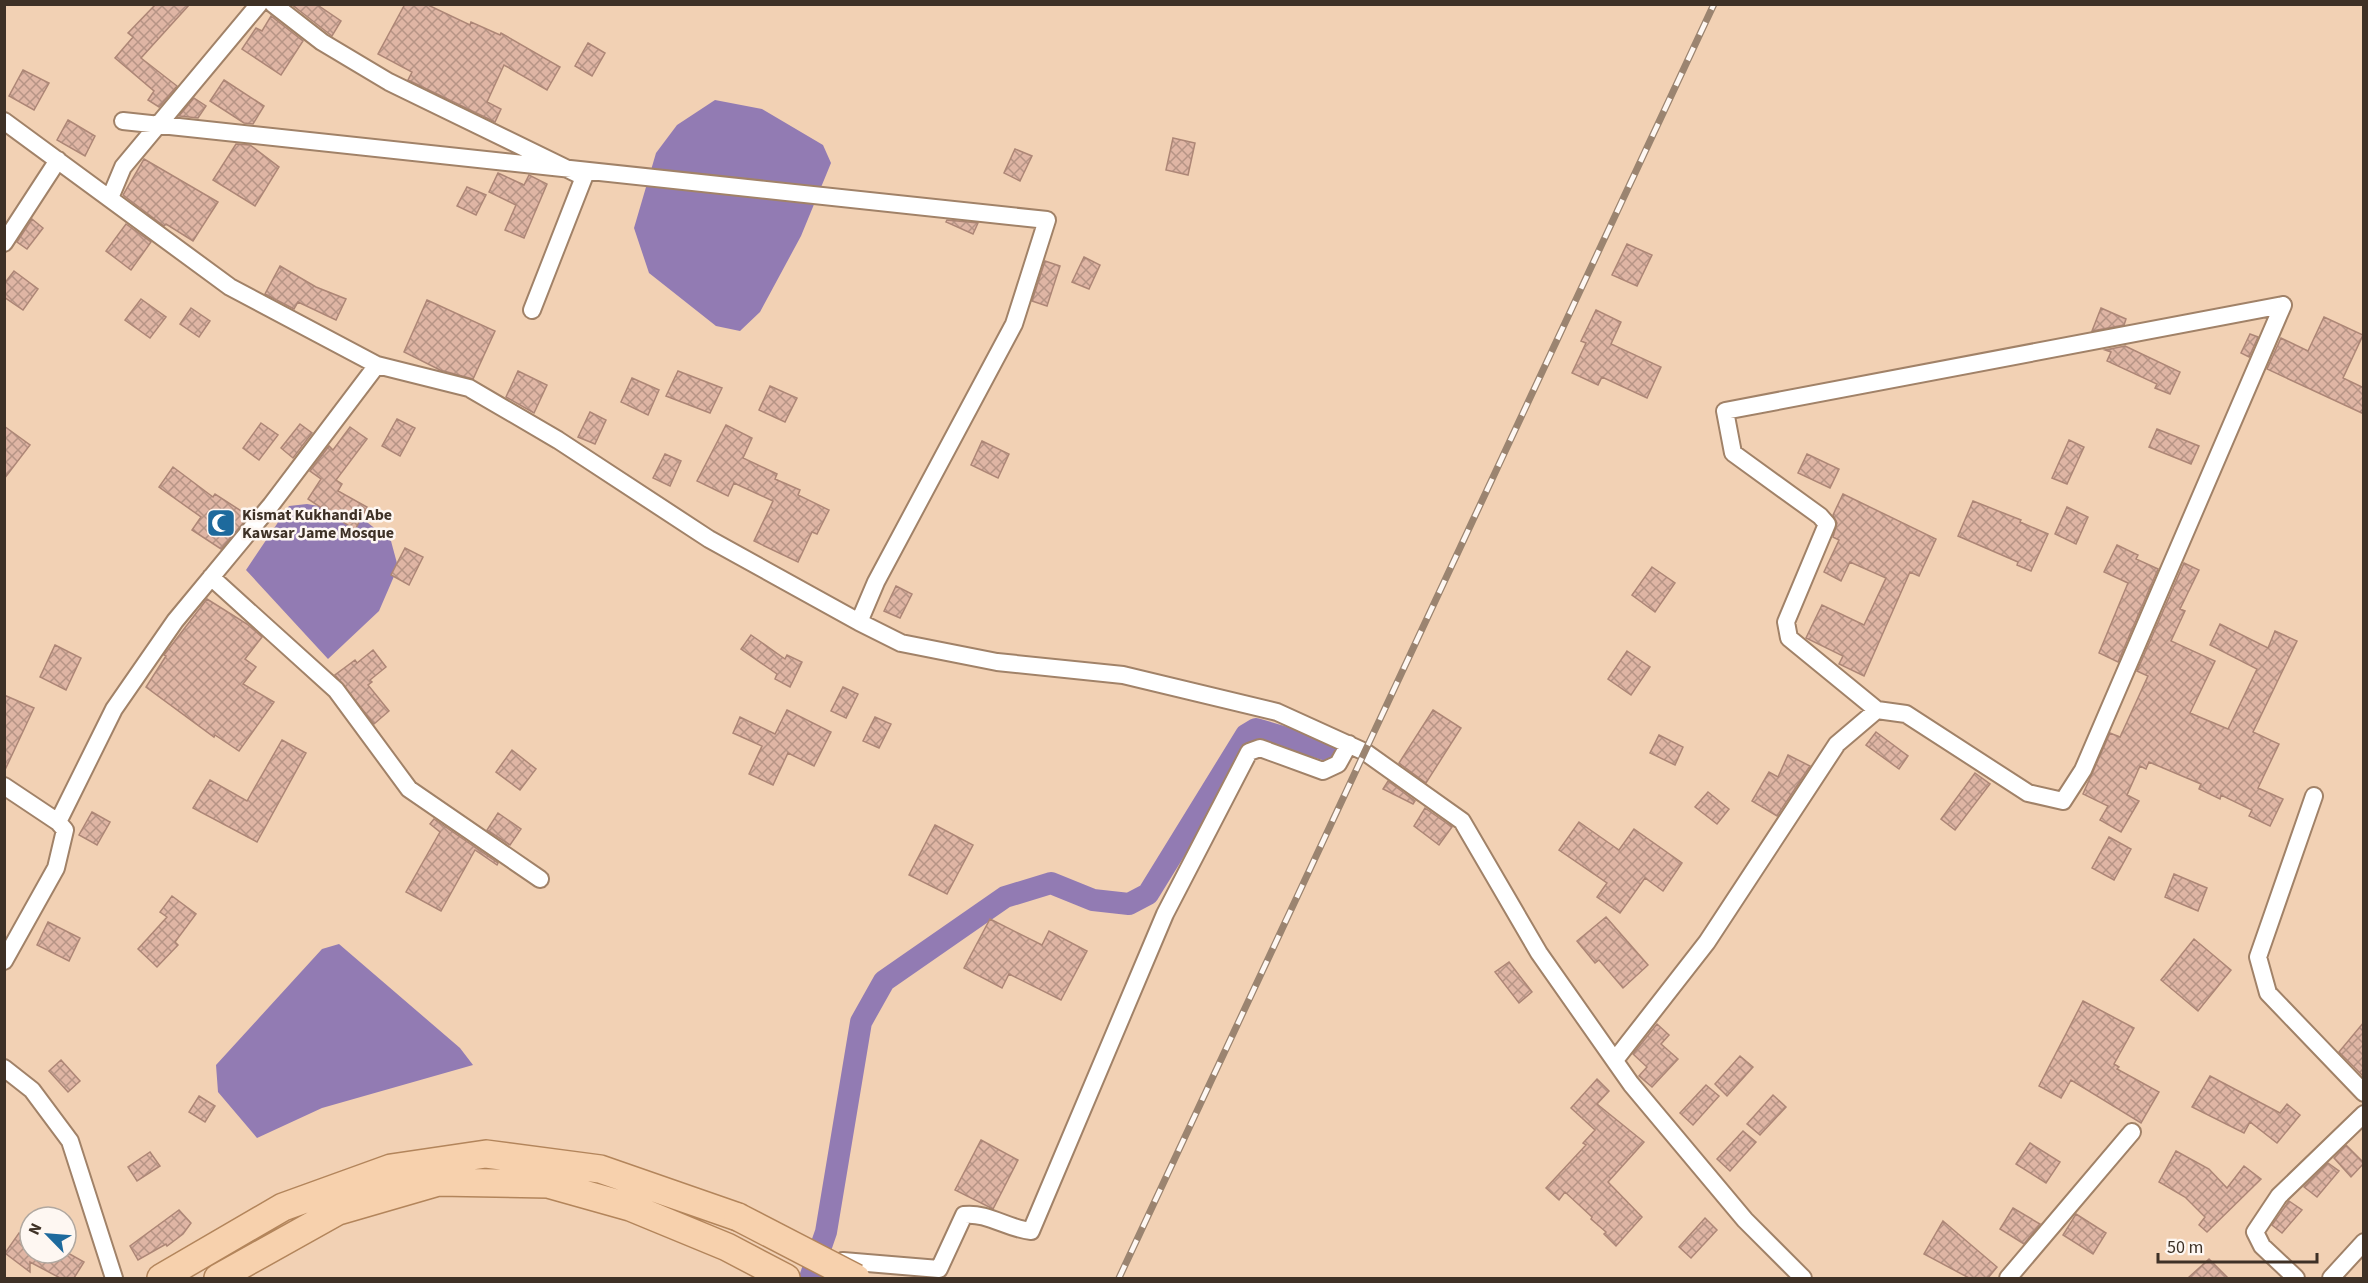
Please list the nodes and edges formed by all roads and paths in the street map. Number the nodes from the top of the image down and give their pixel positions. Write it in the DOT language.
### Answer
graph roads {
  1 [pos="259,4"];
  2 [pos="273,4"];
  3 [pos="4,121"];
  4 [pos="123,121"];
  5 [pos="58,160"];
  6 [pos="110,198"];
  7 [pos="4,243"];
  8 [pos="532,310"];
  9 [pos="377,365"];
  10 [pos="211,577"];
  11 [pos="859,622"];
  12 [pos="1877,710"];
  13 [pos="1349,744"];
  14 [pos="4,786"];
  15 [pos="2314,796"];
  16 [pos="58,822"];
  17 [pos="540,879"];
  18 [pos="4,961"];
  19 [pos="1615,1060"];
  20 [pos="4,1068"];
  21 [pos="2364,1093"];
  22 [pos="2364,1114"];
  23 [pos="2133,1132"];
  24 [pos="2364,1242"];
  25 [pos="114,1278"];
  26 [pos="161,1278"];
  27 [pos="218,1278"];
  28 [pos="786,1278"];
  29 [pos="834,1278"];
  30 [pos="856,1278"];
  31 [pos="1803,1278"];
  32 [pos="2008,1278"];
  33 [pos="2296,1278"];
  34 [pos="2331,1278"];
  1 -- 6 [label="street"];
  2 -- 8 [label="street"];
  3 -- 5 [label="street"];
  4 -- 11 [label="street"];
  5 -- 6 [label="street"];
  5 -- 7 [label="street"];
  6 -- 9 [label="street"];
  9 -- 10 [label="street"];
  9 -- 11 [label="street"];
  10 -- 16 [label="street"];
  10 -- 17 [label="street"];
  11 -- 13 [label="street"];
  12 -- 12 [label="street"];
  12 -- 19 [label="street"];
  13 -- 19 [label="street"];
  13 -- 29 [label="street"];
  14 -- 16 [label="street"];
  15 -- 21 [label="street"];
  16 -- 18 [label="street"];
  19 -- 31 [label="street"];
  20 -- 25 [label="street"];
  22 -- 33 [label="street"];
  23 -- 32 [label="street"];
  24 -- 34 [label="street"];
  26 -- 30 [label="main road, bridge"];
  27 -- 28 [label="main road"];
}
